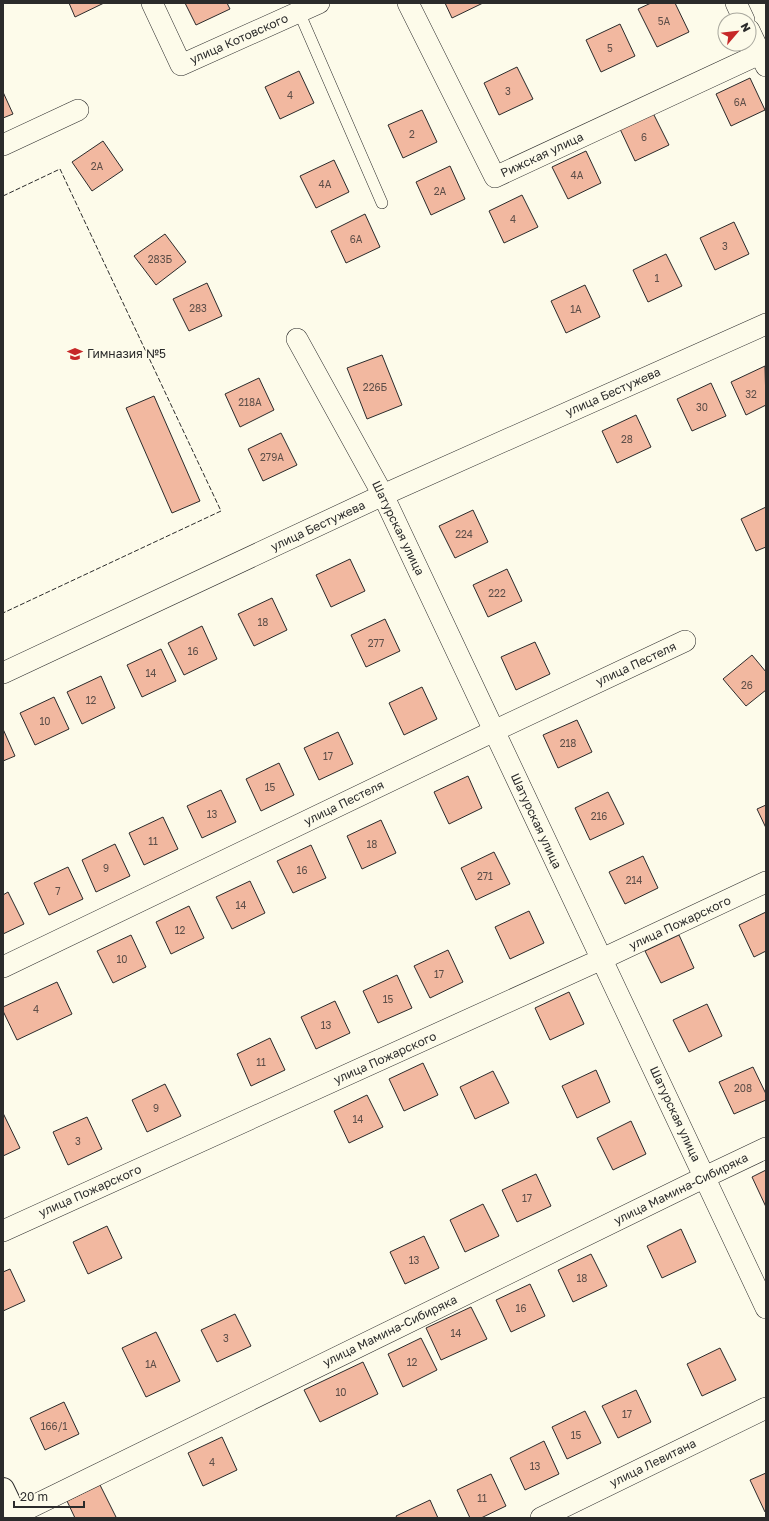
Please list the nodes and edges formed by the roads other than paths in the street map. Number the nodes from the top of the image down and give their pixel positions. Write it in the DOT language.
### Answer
graph roads {
  1 [pos="152,3"];
  2 [pos="319,3"];
  3 [pos="408,3"];
  4 [pos="299,12"];
  5 [pos="757,44"];
  6 [pos="764,57"];
  7 [pos="78,110"];
  8 [pos="3,145"];
  9 [pos="382,203"];
  10 [pos="766,324"];
  11 [pos="297,339"];
  12 [pos="383,495"];
  13 [pos="685,641"];
  14 [pos="3,673"];
  15 [pos="494,731"];
  16 [pos="766,882"];
  17 [pos="602,959"];
  18 [pos="3,967"];
  19 [pos="766,1148"];
  20 [pos="705,1177"];
  21 [pos="3,1231"];
  22 [pos="766,1308"];
  23 [pos="766,1408"];
  24 [pos="3,1490"];
  25 [pos="16,1517"];
  26 [pos="540,1518"];
  1 -- 4 [label="street, улица Котовского"];
  2 -- 4 [label="street, улица Котовского"];
  3 -- 6 [label="street, Рижская улица"];
  4 -- 9 [label="lane"];
  5 -- 6 [label="street"];
  7 -- 8 [label="street"];
  10 -- 12 [label="street, улица Бестужева"];
  11 -- 12 [label="street, Шатурская улица"];
  12 -- 14 [label="street, улица Бестужева"];
  12 -- 15 [label="street, Шатурская улица"];
  13 -- 15 [label="street, улица Пестеля"];
  15 -- 17 [label="street, Шатурская улица"];
  15 -- 18 [label="street, улица Пестеля"];
  16 -- 17 [label="street, улица Пожарского"];
  17 -- 20 [label="street, Шатурская улица"];
  17 -- 21 [label="street, улица Пожарского"];
  19 -- 20 [label="street, улица Мамина-Сибиряка"];
  20 -- 22 [label="street, Шатурская улица"];
  20 -- 25 [label="street, улица Мамина-Сибиряка"];
  23 -- 26 [label="street, улица Левитана"];
  24 -- 25 [label="main road"];
}
